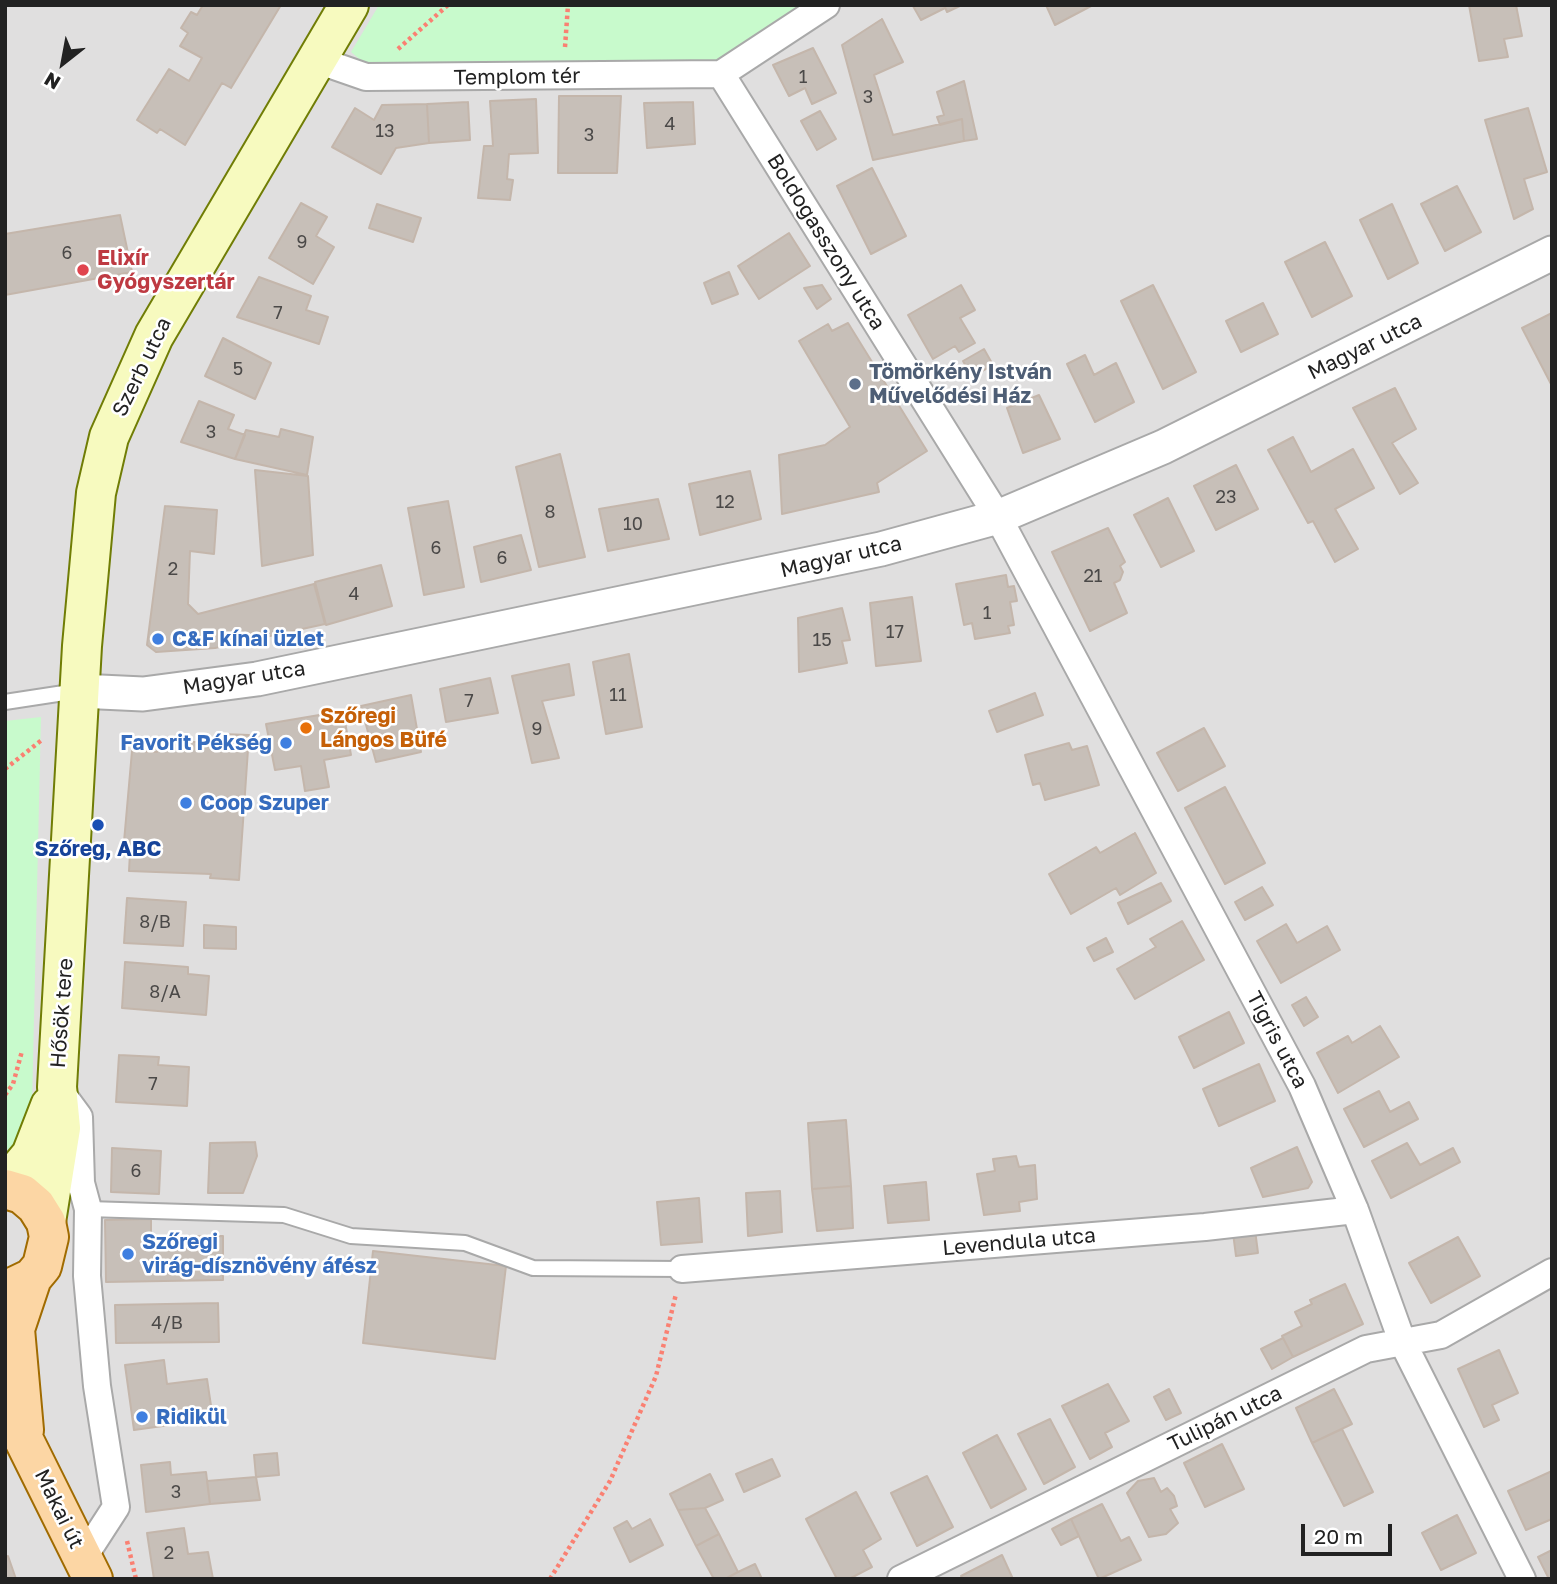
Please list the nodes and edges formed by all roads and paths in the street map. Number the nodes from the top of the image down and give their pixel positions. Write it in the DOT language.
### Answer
graph roads {
  1 [pos="349,5"];
  2 [pos="448,5"];
  3 [pos="568,5"];
  4 [pos="826,5"];
  5 [pos="317,60"];
  6 [pos="721,74"];
  7 [pos="563,76"];
  8 [pos="366,77"];
  9 [pos="1552,253"];
  10 [pos="998,517"];
  11 [pos="79,691"];
  12 [pos="5,702"];
  13 [pos="57,1087"];
  14 [pos="5,1188"];
  15 [pos="88,1209"];
  16 [pos="1355,1210"];
  17 [pos="46,1222"];
  18 [pos="682,1269"];
  19 [pos="1552,1272"];
  20 [pos="19,1284"];
  21 [pos="1402,1341"];
  22 [pos="5,1402"];
  23 [pos="25,1439"];
  24 [pos="88,1568"];
  25 [pos="550,1579"];
  26 [pos="901,1579"];
  27 [pos="1522,1579"];
  1 -- 5 [label="main road, Szerb utca"];
  2 -- 8 [label="path"];
  3 -- 7 [label="path"];
  4 -- 6 [label="street"];
  5 -- 8 [label="street, Templom tér"];
  5 -- 11 [label="main road, Szerb utca"];
  6 -- 7 [label="street, Templom tér"];
  6 -- 10 [label="street, Boldogasszony utca"];
  7 -- 8 [label="street, Templom tér"];
  9 -- 10 [label="street, Magyar utca"];
  10 -- 11 [label="street, Magyar utca"];
  10 -- 16 [label="street, Tigris utca"];
  11 -- 12 [label="lane"];
  11 -- 13 [label="main road, Hősök tere"];
  13 -- 14 [label="main road"];
  13 -- 15 [label="street, Hősök tere"];
  13 -- 17 [label="main road"];
  14 -- 17 [label="main road"];
  15 -- 18 [label="lane"];
  15 -- 24 [label="street, Hősök tere"];
  16 -- 18 [label="street, Levendula utca"];
  16 -- 21 [label="street, Tigris utca"];
  17 -- 20 [label="main road, Makai út"];
  18 -- 25 [label="path"];
  19 -- 21 [label="street, Tulipán utca"];
  20 -- 23 [label="main road, Makai út"];
  21 -- 26 [label="street, Tulipán utca"];
  21 -- 27 [label="street, Tigris utca"];
  22 -- 23 [label="main road, Makai út"];
  23 -- 24 [label="main road, Makai út"];
}
